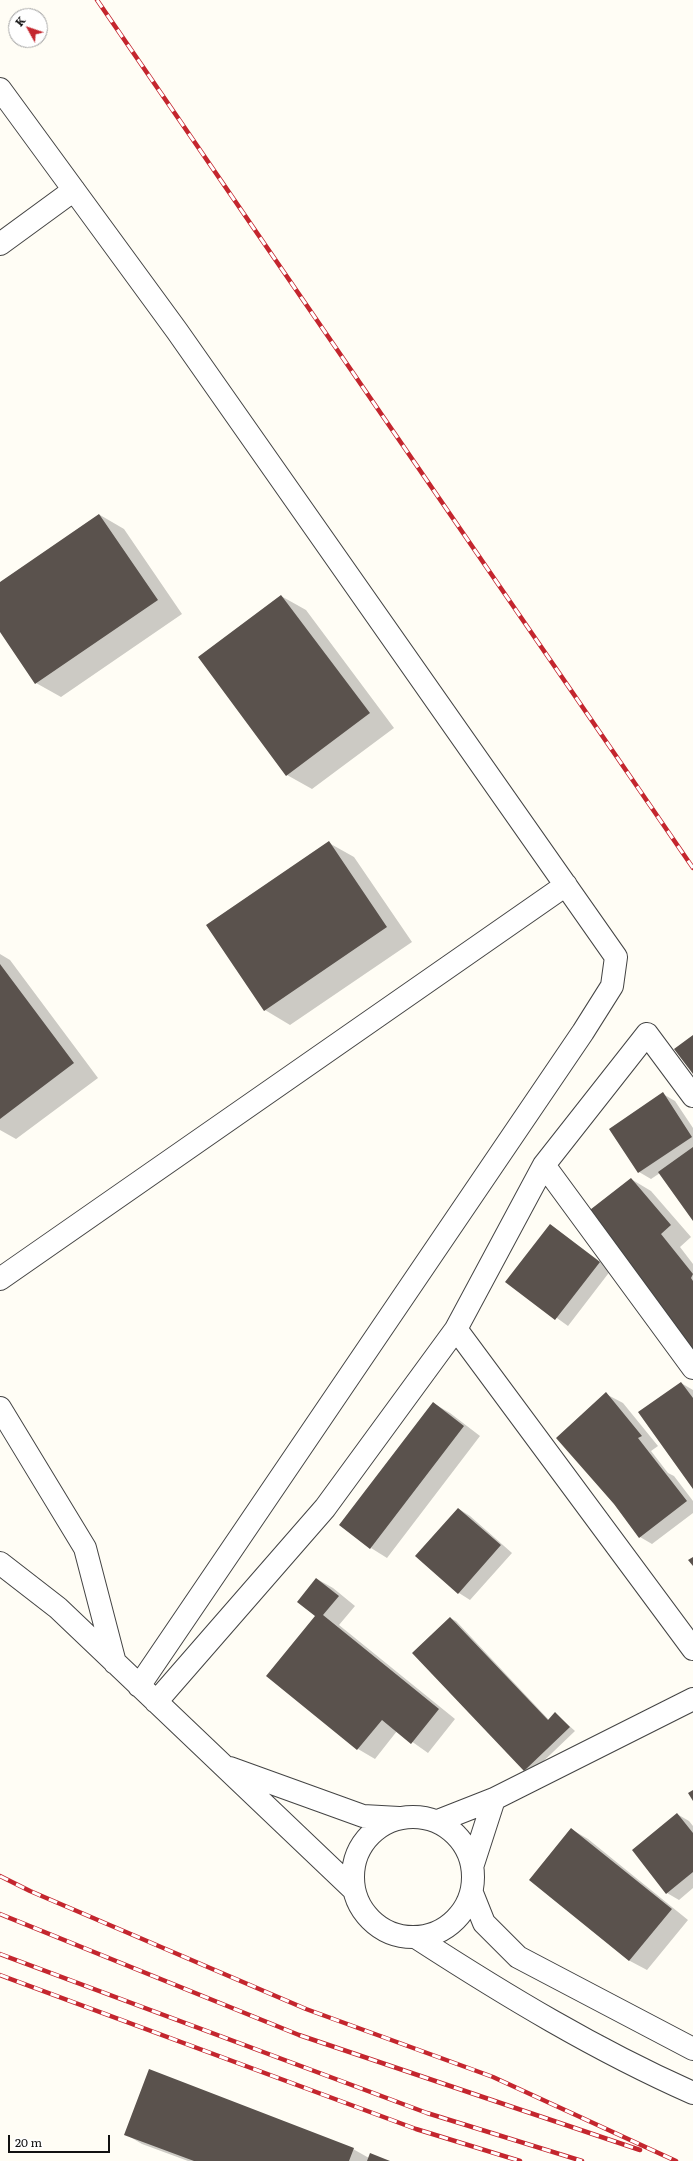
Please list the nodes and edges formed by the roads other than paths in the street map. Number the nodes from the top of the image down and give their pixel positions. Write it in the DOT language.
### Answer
graph roads {
  1 [pos="0,89"];
  2 [pos="74,190"];
  3 [pos="0,244"];
  4 [pos="566,884"];
  5 [pos="693,1096"];
  6 [pos="544,1165"];
  7 [pos="0,1279"];
  8 [pos="456,1329"];
  9 [pos="693,1368"];
  10 [pos="0,1408"];
  11 [pos="0,1563"];
  12 [pos="693,1649"];
  13 [pos="115,1663"];
  14 [pos="139,1686"];
  15 [pos="693,1699"];
  16 [pos="156,1702"];
  17 [pos="222,1765"];
  18 [pos="494,1799"];
  19 [pos="401,1818"];
  20 [pos="438,1821"];
  21 [pos="473,1864"];
  22 [pos="354,1890"];
  23 [pos="472,1893"];
  24 [pos="416,1938"];
  25 [pos="693,2049"];
  26 [pos="693,2093"];
  1 -- 2 [label="street"];
  2 -- 3 [label="street"];
  2 -- 4 [label="street"];
  4 -- 7 [label="street"];
  4 -- 14 [label="street"];
  5 -- 6 [label="street"];
  6 -- 8 [label="street"];
  6 -- 9 [label="street"];
  8 -- 12 [label="street"];
  8 -- 16 [label="street"];
  10 -- 13 [label="street"];
  11 -- 13 [label="street"];
  13 -- 14 [label="street"];
  14 -- 16 [label="street"];
  15 -- 18 [label="street"];
  16 -- 17 [label="street"];
  17 -- 19 [label="street"];
  17 -- 22 [label="street"];
  18 -- 20 [label="street"];
  18 -- 21 [label="street"];
  19 -- 20 [label="street"];
  19 -- 22 [label="street"];
  20 -- 21 [label="street"];
  21 -- 23 [label="street"];
  22 -- 24 [label="street"];
  23 -- 24 [label="street"];
  23 -- 25 [label="street"];
  24 -- 26 [label="street"];
}
